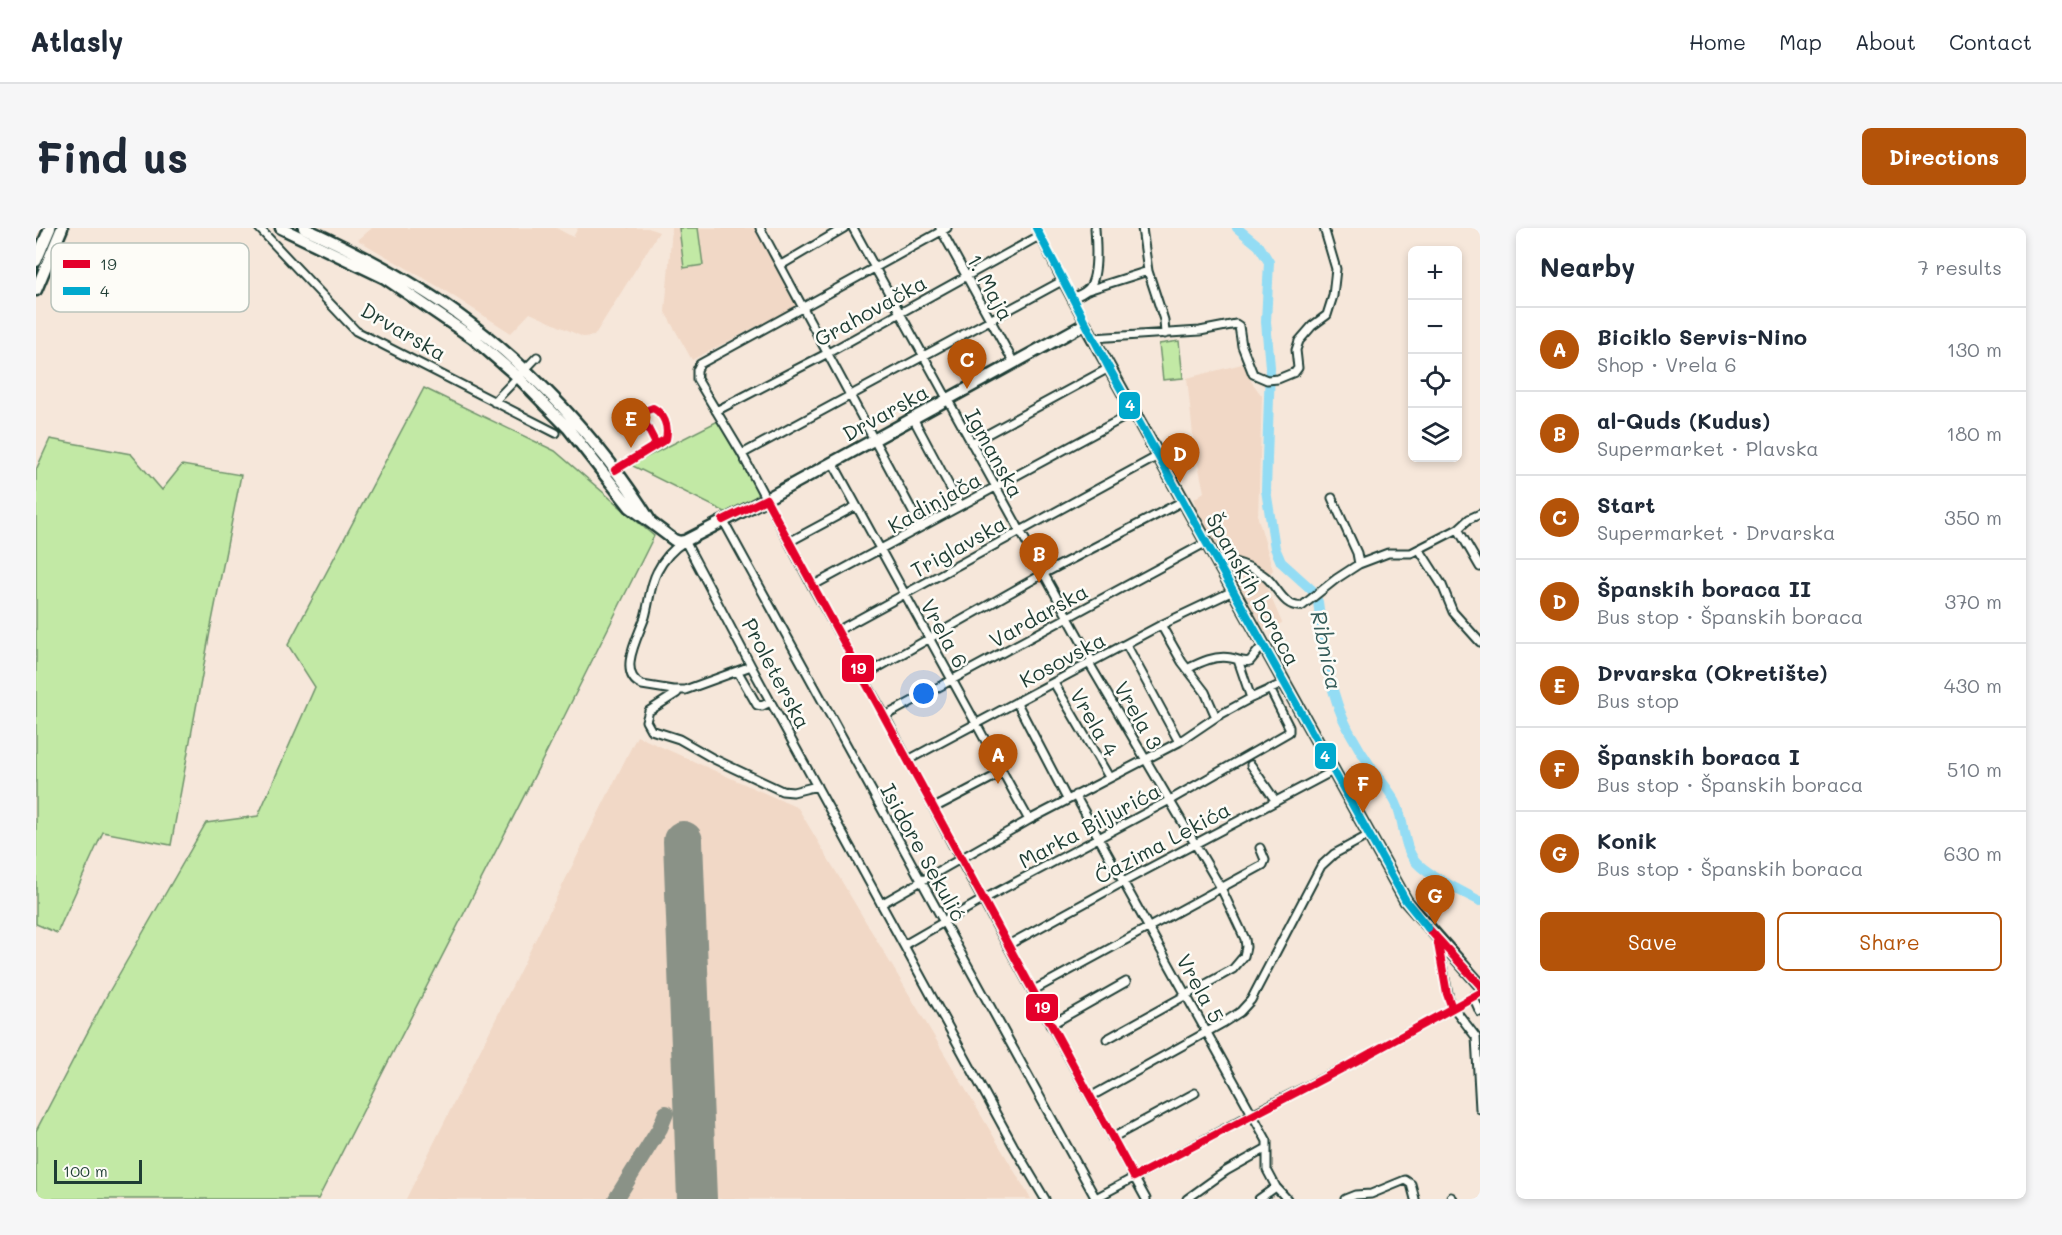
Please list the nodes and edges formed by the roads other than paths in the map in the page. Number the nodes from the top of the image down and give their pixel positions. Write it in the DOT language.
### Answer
graph roads {
  1 [pos="50,228"];
  2 [pos="62,228"];
  3 [pos="259,228"];
  4 [pos="281,228"];
  5 [pos="304,228"];
  6 [pos="760,228"];
  7 [pos="844,228"];
  8 [pos="853,228"];
  9 [pos="1095,228"];
  10 [pos="1142,228"];
  11 [pos="1324,228"];
  12 [pos="943,229"];
  13 [pos="1037,232"];
  14 [pos="56,243"];
  15 [pos="51,254"];
  16 [pos="36,261"];
  17 [pos="781,265"];
  18 [pos="875,268"];
  19 [pos="1148,271"];
  20 [pos="966,276"];
  21 [pos="1062,281"];
  22 [pos="36,290"];
  23 [pos="1088,290"];
  24 [pos="1071,298"];
  25 [pos="803,307"];
  26 [pos="899,312"];
  27 [pos="990,319"];
  28 [pos="1085,324"];
  29 [pos="1165,334"];
  30 [pos="1093,338"];
  31 [pos="828,353"];
  32 [pos="923,356"];
  33 [pos="537,357"];
  34 [pos="1014,363"];
  35 [pos="1109,368"];
  36 [pos="521,373"];
  37 [pos="850,395"];
  38 [pos="947,400"];
  39 [pos="494,402"];
  40 [pos="716,411"];
  41 [pos="1134,412"];
  42 [pos="913,418"];
  43 [pos="556,433"];
  44 [pos="873,440"];
  45 [pos="971,443"];
  46 [pos="742,454"];
  47 [pos="1158,456"];
  48 [pos="832,463"];
  49 [pos="995,487"];
  50 [pos="1332,498"];
  51 [pos="766,499"];
  52 [pos="1183,501"];
  53 [pos="856,506"];
  54 [pos="960,506"];
  55 [pos="1480,514"];
  56 [pos="723,520"];
  57 [pos="921,527"];
  58 [pos="1458,529"];
  59 [pos="1020,531"];
  60 [pos="685,541"];
  61 [pos="789,542"];
  62 [pos="1207,542"];
  63 [pos="880,549"];
  64 [pos="1419,549"];
  65 [pos="1214,559"];
  66 [pos="1359,564"];
  67 [pos="1480,567"];
  68 [pos="1043,574"];
  69 [pos="812,586"];
  70 [pos="1233,591"];
  71 [pos="905,594"];
  72 [pos="1067,617"];
  73 [pos="1161,625"];
  74 [pos="837,631"];
  75 [pos="929,638"];
  76 [pos="1480,642"];
  77 [pos="1126,644"];
  78 [pos="1263,645"];
  79 [pos="1238,660"];
  80 [pos="1090,662"];
  81 [pos="751,666"];
  82 [pos="1187,669"];
  83 [pos="738,672"];
  84 [pos="863,676"];
  85 [pos="952,681"];
  86 [pos="1054,683"];
  87 [pos="1284,683"];
  88 [pos="1270,689"];
  89 [pos="679,690"];
  90 [pos="1251,698"];
  91 [pos="770,702"];
  92 [pos="1017,703"];
  93 [pos="885,716"];
  94 [pos="1216,717"];
  95 [pos="977,725"];
  96 [pos="1179,742"];
  97 [pos="1144,759"];
  98 [pos="908,760"];
  99 [pos="1251,765"];
  100 [pos="1333,771"];
  101 [pos="1003,772"];
  102 [pos="1109,777"];
  103 [pos="817,786"];
  104 [pos="1075,795"];
  105 [pos="1067,800"];
  106 [pos="1170,800"];
  107 [pos="1275,800"];
  108 [pos="934,808"];
  109 [pos="1029,820"];
  110 [pos="1369,835"];
  111 [pos="1100,839"];
  112 [pos="1195,843"];
  113 [pos="1260,848"];
  114 [pos="960,859"];
  115 [pos="921,881"];
  116 [pos="1123,882"];
  117 [pos="1221,888"];
  118 [pos="982,900"];
  119 [pos="881,904"];
  120 [pos="943,922"];
  121 [pos="1149,928"];
  122 [pos="1437,938"];
  123 [pos="904,945"];
  124 [pos="1008,945"];
  125 [pos="1126,982"];
  126 [pos="1480,985"];
  127 [pos="1032,991"];
  128 [pos="1476,994"];
  129 [pos="1186,995"];
  130 [pos="1452,1008"];
  131 [pos="1480,1012"];
  132 [pos="1050,1025"];
  133 [pos="1207,1032"];
  134 [pos="1107,1039"];
  135 [pos="1196,1093"];
  136 [pos="1090,1097"];
  137 [pos="1480,1109"];
  138 [pos="1252,1113"];
  139 [pos="1112,1138"];
  140 [pos="1267,1149"];
  141 [pos="1134,1178"];
  142 [pos="1276,1187"];
  143 [pos="1363,1197"];
  144 [pos="1045,1199"];
  145 [pos="1095,1199"];
  146 [pos="1146,1199"];
  147 [pos="1187,1199"];
  148 [pos="1259,1199"];
  149 [pos="1287,1199"];
  150 [pos="1345,1199"];
  151 [pos="1415,1199"];
  1 -- 16 [label="main road"];
  2 -- 14 [label="main road"];
  3 -- 39 [label="street, Drvarska"];
  4 -- 36 [label="main road"];
  5 -- 36 [label="main road"];
  6 -- 17 [label="street"];
  7 -- 17 [label="street"];
  8 -- 18 [label="street, Igmanska"];
  9 -- 23 [label="street"];
  10 -- 19 [label="street"];
  11 -- 29 [label="street"];
  12 -- 18 [label="street"];
  12 -- 20 [label="street, 1. Maja"];
  13 -- 20 [label="street, Grahovačka"];
  13 -- 21 [label="street, Španskih boraca"];
  15 -- 22 [label="main road"];
  17 -- 25 [label="street"];
  18 -- 25 [label="street"];
  18 -- 26 [label="street, Igmanska"];
  19 -- 23 [label="street"];
  19 -- 29 [label="street"];
  20 -- 26 [label="street, Grahovačka"];
  20 -- 27 [label="street, 1. Maja"];
  21 -- 24 [label="street, Španskih boraca"];
  21 -- 27 [label="street"];
  23 -- 24 [label="street"];
  24 -- 28 [label="street, Španskih boraca"];
  25 -- 31 [label="street"];
  25 -- 40 [label="street"];
  26 -- 31 [label="street, Grahovačka"];
  26 -- 32 [label="street, Igmanska"];
  27 -- 32 [label="street"];
  27 -- 34 [label="street, 1. Maja"];
  28 -- 30 [label="main road, Španskih boraca"];
  28 -- 34 [label="main road, Drvarska"];
  29 -- 30 [label="street"];
  30 -- 35 [label="main road, Španskih boraca"];
  31 -- 37 [label="street"];
  31 -- 40 [label="street, Grahovačka"];
  32 -- 37 [label="street"];
  32 -- 38 [label="street, Igmanska"];
  33 -- 36 [label="street"];
  34 -- 38 [label="main road, Drvarska"];
  35 -- 41 [label="main road, Španskih boraca"];
  35 -- 45 [label="street"];
  36 -- 39 [label="street"];
  36 -- 60 [label="main road"];
  37 -- 44 [label="street"];
  37 -- 46 [label="street"];
  38 -- 42 [label="main road, Drvarska"];
  38 -- 45 [label="street, Igmanska"];
  39 -- 43 [label="street, Drvarska"];
  40 -- 46 [label="street"];
  41 -- 47 [label="main road, Španskih boraca"];
  41 -- 49 [label="street, Kadinjača"];
  42 -- 44 [label="main road, Drvarska"];
  42 -- 54 [label="street"];
  44 -- 48 [label="main road, Drvarska"];
  44 -- 57 [label="street"];
  45 -- 49 [label="street, Igmanska"];
  46 -- 51 [label="street"];
  47 -- 52 [label="main road, Španskih boraca"];
  47 -- 59 [label="street, Triglavska"];
  48 -- 51 [label="main road, Drvarska"];
  48 -- 53 [label="street, Vrela 6"];
  49 -- 54 [label="street, Kadinjača"];
  49 -- 59 [label="street, Igmanska"];
  50 -- 66 [label="street"];
  51 -- 56 [label="main road"];
  51 -- 61 [label="street"];
  52 -- 62 [label="main road, Španskih boraca"];
  52 -- 68 [label="street"];
  53 -- 61 [label="street"];
  53 -- 63 [label="street, Vrela 6"];
  54 -- 57 [label="street, Kadinjača"];
  55 -- 58 [label="street"];
  56 -- 60 [label="main road"];
  56 -- 115 [label="street, Isidore Sekulić"];
  57 -- 63 [label="street, Kadinjača"];
  58 -- 64 [label="street"];
  58 -- 67 [label="street"];
  59 -- 68 [label="street, Igmanska"];
  59 -- 71 [label="street, Triglavska"];
  60 -- 81 [label="street, Proleterska"];
  60 -- 89 [label="street"];
  61 -- 69 [label="street"];
  62 -- 65 [label="main road, Španskih boraca"];
  62 -- 72 [label="street, Vardarska"];
  63 -- 69 [label="street, Kadinjača"];
  63 -- 71 [label="street, Vrela 6"];
  64 -- 66 [label="street"];
  64 -- 76 [label="street"];
  65 -- 66 [label="street"];
  65 -- 70 [label="main road, Španskih boraca"];
  68 -- 72 [label="street, Igmanska"];
  68 -- 75 [label="street"];
  69 -- 74 [label="street"];
  70 -- 73 [label="street, Kosovska"];
  70 -- 78 [label="main road, Španskih boraca"];
  71 -- 74 [label="street, Triglavska"];
  71 -- 75 [label="street, Vrela 6"];
  72 -- 80 [label="street, Igmanska"];
  72 -- 85 [label="street, Vardarska"];
  73 -- 77 [label="street, Kosovska"];
  73 -- 82 [label="street"];
  74 -- 84 [label="street"];
  75 -- 84 [label="street"];
  75 -- 85 [label="street, Vrela 6"];
  77 -- 80 [label="street, Kosovska"];
  77 -- 96 [label="street"];
  78 -- 79 [label="street"];
  78 -- 87 [label="main road, Španskih boraca"];
  79 -- 82 [label="street"];
  79 -- 90 [label="street"];
  80 -- 86 [label="street, Kosovska"];
  80 -- 97 [label="street, Vrela 3"];
  81 -- 83 [label="street"];
  81 -- 91 [label="street, Proleterska"];
  82 -- 94 [label="street"];
  83 -- 89 [label="street"];
  83 -- 91 [label="street"];
  84 -- 93 [label="street"];
  85 -- 93 [label="street, Vardarska"];
  85 -- 95 [label="street, Vrela 6"];
  86 -- 92 [label="street, Kosovska"];
  86 -- 102 [label="street, Vrela 4"];
  87 -- 88 [label="street"];
  87 -- 100 [label="main road, Španskih boraca"];
  88 -- 90 [label="street"];
  88 -- 106 [label="street, Marka Biljurića"];
  89 -- 103 [label="street"];
  90 -- 94 [label="street"];
  91 -- 103 [label="street, Proleterska"];
  92 -- 95 [label="street, Kosovska"];
  92 -- 105 [label="street"];
  93 -- 98 [label="street"];
  94 -- 96 [label="street"];
  95 -- 98 [label="street, Kosovska"];
  95 -- 101 [label="street, Vrela 6"];
  96 -- 97 [label="street"];
  97 -- 102 [label="street"];
  97 -- 106 [label="street, Vrela 3"];
  98 -- 108 [label="street"];
  99 -- 107 [label="street"];
  100 -- 107 [label="street, Ćazima Lekića"];
  100 -- 110 [label="main road, Španskih boraca"];
  101 -- 108 [label="street"];
  101 -- 109 [label="street, Vrela 6"];
  102 -- 104 [label="street"];
  103 -- 119 [label="street, Proleterska"];
  104 -- 105 [label="street"];
  104 -- 111 [label="street, Vrela 5"];
  105 -- 109 [label="street"];
  106 -- 111 [label="street, Marka Biljurića"];
  106 -- 112 [label="street, Vrela 3"];
  107 -- 112 [label="street, Ćazima Lekića"];
  108 -- 114 [label="street"];
  109 -- 114 [label="street"];
  110 -- 122 [label="main road, Španskih boraca"];
  110 -- 133 [label="street"];
  111 -- 116 [label="street, Vrela 5"];
  111 -- 118 [label="street, Marka Biljurića"];
  112 -- 116 [label="street, Ćazima Lekića"];
  112 -- 117 [label="street, Vrela 3"];
  113 -- 117 [label="street"];
  114 -- 115 [label="street"];
  114 -- 118 [label="street"];
  115 -- 119 [label="street"];
  115 -- 120 [label="street, Isidore Sekulić"];
  116 -- 121 [label="street, Vrela 5"];
  116 -- 124 [label="street, Ćazima Lekića"];
  117 -- 121 [label="street"];
  117 -- 129 [label="street, Vrela 3"];
  118 -- 120 [label="street, Marka Biljurića"];
  118 -- 124 [label="street"];
  119 -- 123 [label="street, Proleterska"];
  120 -- 123 [label="street, Marka Biljurića"];
  120 -- 145 [label="street, Isidore Sekulić"];
  121 -- 127 [label="street"];
  121 -- 129 [label="street, Vrela 5"];
  122 -- 126 [label="main road, Španskih boraca"];
  122 -- 130 [label="street"];
  123 -- 144 [label="street, Proleterska"];
  124 -- 127 [label="street"];
  125 -- 132 [label="street"];
  127 -- 132 [label="street"];
  128 -- 130 [label="street"];
  128 -- 131 [label="street"];
  129 -- 133 [label="street, Vrela 5"];
  129 -- 134 [label="street"];
  130 -- 137 [label="street"];
  130 -- 138 [label="street"];
  132 -- 136 [label="street"];
  133 -- 136 [label="street"];
  133 -- 138 [label="street, Vrela 5"];
  135 -- 139 [label="street"];
  136 -- 139 [label="street"];
  138 -- 140 [label="street, Vrela 5"];
  138 -- 141 [label="street"];
  139 -- 141 [label="street"];
  140 -- 142 [label="street, Vrela 5"];
  140 -- 147 [label="street"];
  141 -- 145 [label="street"];
  141 -- 146 [label="street"];
  142 -- 148 [label="street"];
  142 -- 149 [label="street, Vrela 5"];
  143 -- 150 [label="street"];
  143 -- 151 [label="street"];
}
